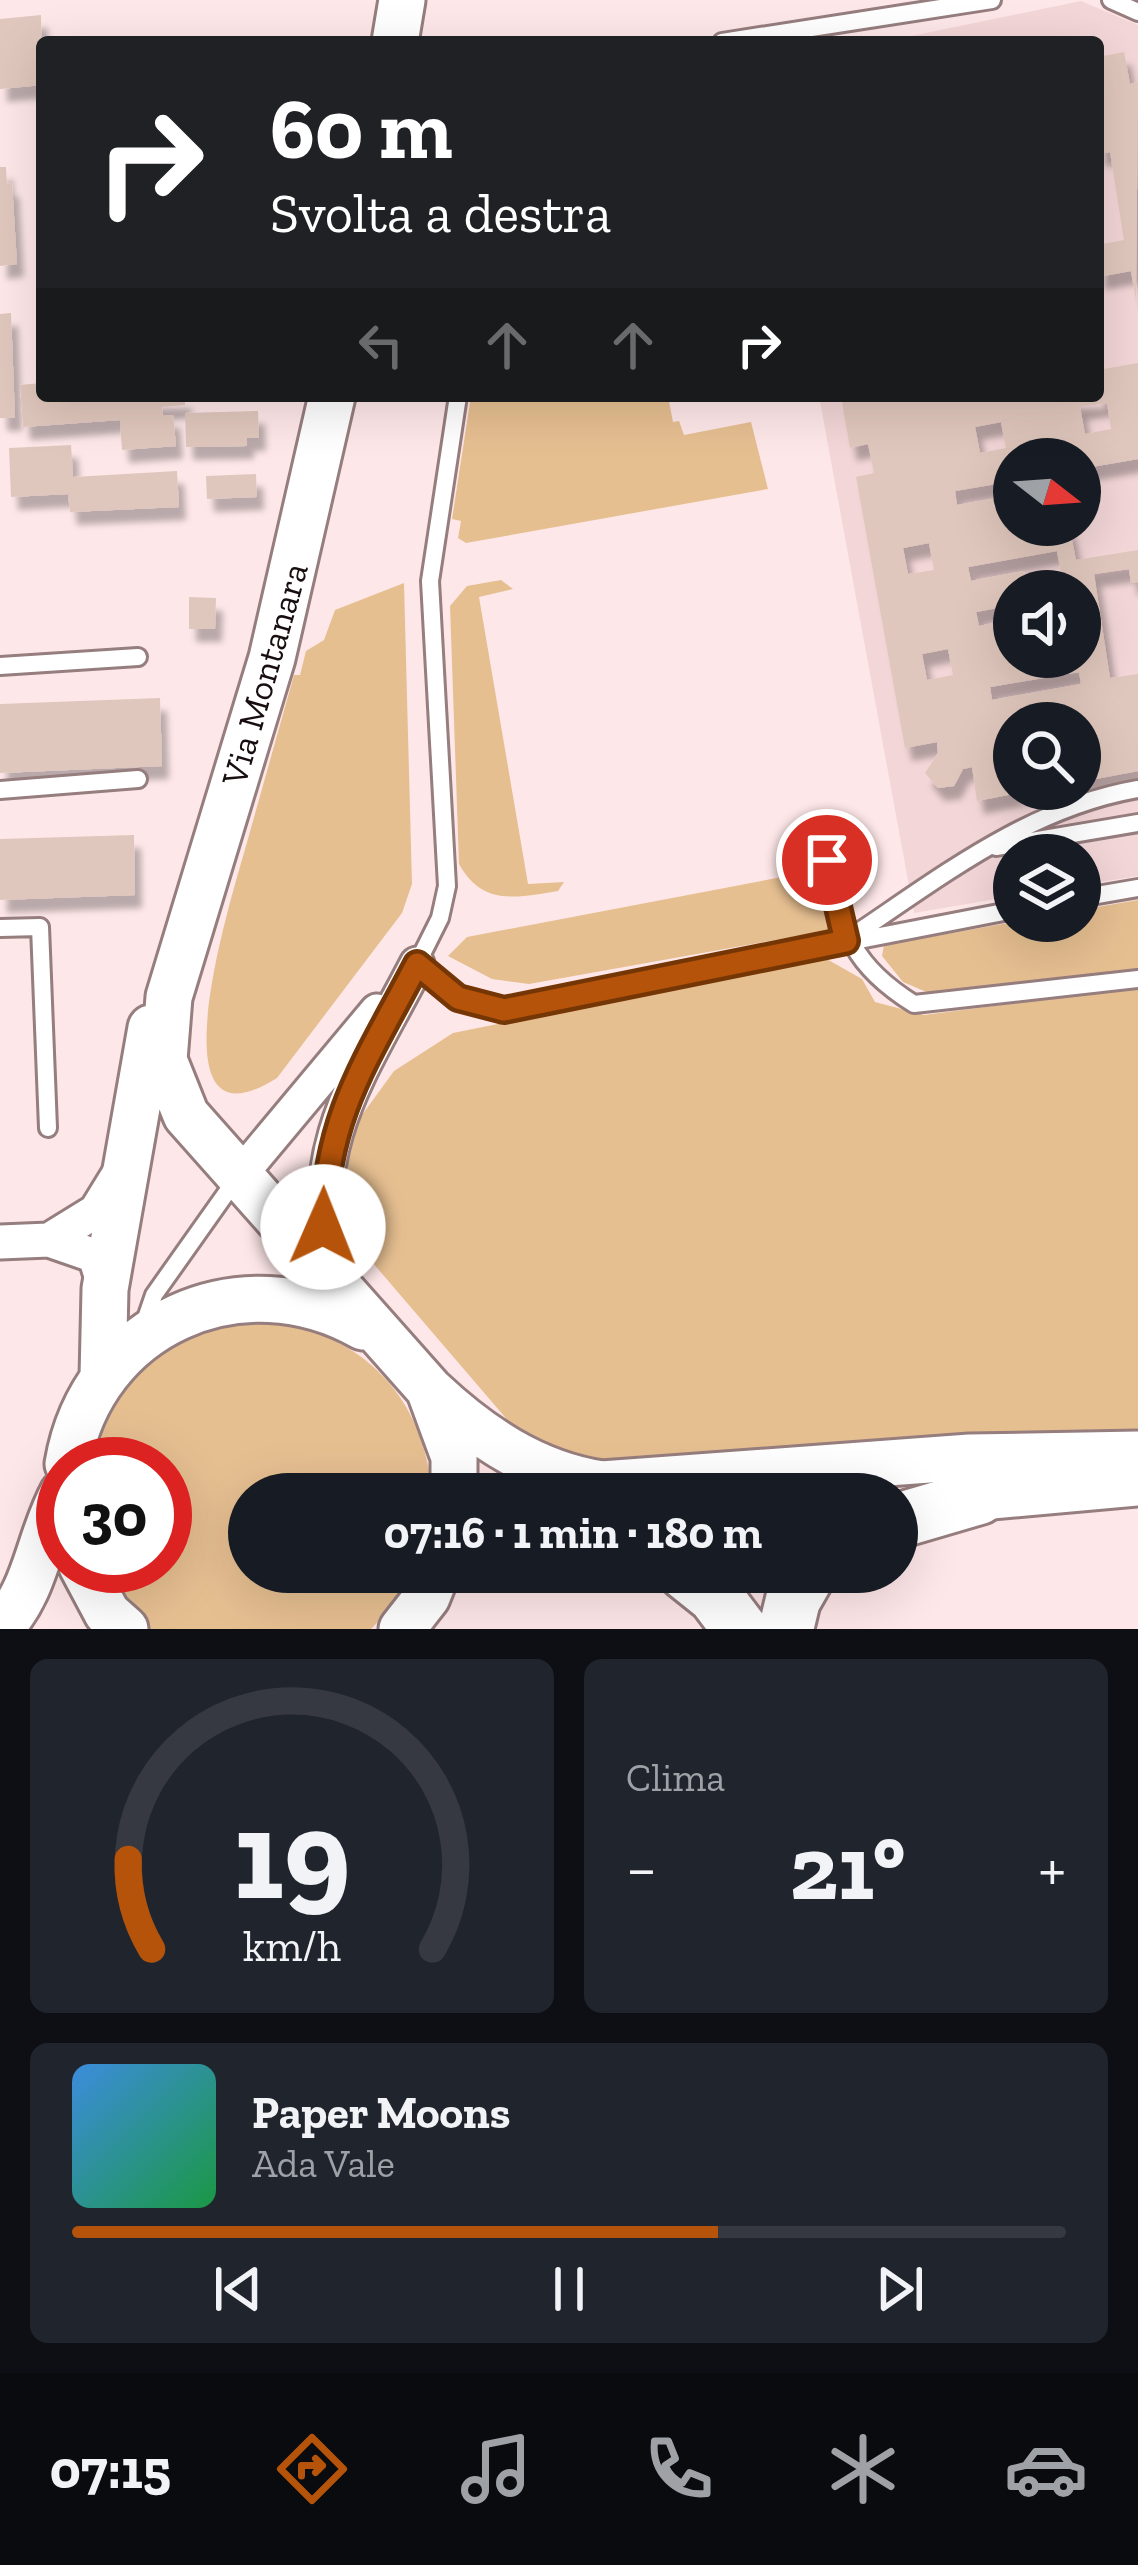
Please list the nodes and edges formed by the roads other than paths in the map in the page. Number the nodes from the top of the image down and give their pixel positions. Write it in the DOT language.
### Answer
graph roads {
  1 [pos="402,0"];
  2 [pos="992,0"];
  3 [pos="1111,0"];
  4 [pos="897,8"];
  5 [pos="1138,12"];
  6 [pos="396,36"];
  7 [pos="753,36"];
  8 [pos="331,402"];
  9 [pos="457,402"];
  10 [pos="138,657"];
  11 [pos="0,666"];
  12 [pos="138,779"];
  13 [pos="0,790"];
  14 [pos="1138,790"];
  15 [pos="1138,824"];
  16 [pos="978,850"];
  17 [pos="827,860"];
  18 [pos="1138,888"];
  19 [pos="1101,894"];
  20 [pos="914,896"];
  21 [pos="993,914"];
  22 [pos="920,927"];
  23 [pos="0,928"];
  24 [pos="846,941"];
  25 [pos="183,949"];
  26 [pos="417,964"];
  27 [pos="1138,979"];
  28 [pos="48,1128"];
  29 [pos="126,1161"];
  30 [pos="240,1175"];
  31 [pos="50,1240"];
  32 [pos="0,1242"];
  33 [pos="330,1284"];
  34 [pos="105,1289"];
  35 [pos="139,1340"];
  36 [pos="386,1341"];
  37 [pos="104,1378"];
  38 [pos="429,1389"];
  39 [pos="74,1437"];
  40 [pos="1138,1454"];
  41 [pos="454,1473"];
  42 [pos="1138,1483"];
  43 [pos="979,1497"];
  44 [pos="918,1503"];
  45 [pos="918,1514"];
  46 [pos="36,1561"];
  47 [pos="96,1593"];
  48 [pos="711,1593"];
  49 [pos="797,1593"];
  50 [pos="0,1628"];
  51 [pos="124,1629"];
  52 [pos="740,1629"];
  53 [pos="786,1629"];
  1 -- 6 [label="main road"];
  2 -- 4 [label="lane"];
  3 -- 5 [label="lane"];
  4 -- 7 [label="lane"];
  8 -- 25 [label="main road, Via Montanara"];
  9 -- 26 [label="lane"];
  10 -- 11 [label="lane"];
  12 -- 13 [label="lane"];
  14 -- 16 [label="lane"];
  15 -- 16 [label="lane"];
  16 -- 20 [label="lane"];
  17 -- 24 [label="lane"];
  18 -- 19 [label="lane"];
  20 -- 22 [label="lane"];
  20 -- 24 [label="lane"];
  21 -- 22 [label="lane"];
  22 -- 24 [label="lane"];
  23 -- 28 [label="lane"];
  24 -- 26 [label="lane"];
  24 -- 27 [label="lane"];
  25 -- 29 [label="main road"];
  25 -- 30 [label="main road"];
  26 -- 30 [label="street"];
  26 -- 33 [label="street"];
  29 -- 31 [label="street"];
  29 -- 34 [label="main road"];
  30 -- 33 [label="main road"];
  30 -- 35 [label="lane"];
  31 -- 32 [label="street"];
  31 -- 34 [label="street"];
  33 -- 36 [label="main road"];
  34 -- 37 [label="main road"];
  35 -- 36 [label="main road"];
  35 -- 37 [label="main road"];
  36 -- 38 [label="main road"];
  37 -- 39 [label="main road"];
  38 -- 40 [label="main road"];
  38 -- 41 [label="main road"];
  42 -- 43 [label="main road"];
  43 -- 44 [label="main road"];
  43 -- 45 [label="highway"];
  46 -- 50 [label="main road"];
  47 -- 51 [label="main road"];
  48 -- 52 [label="highway"];
  49 -- 53 [label="highway"];
}
